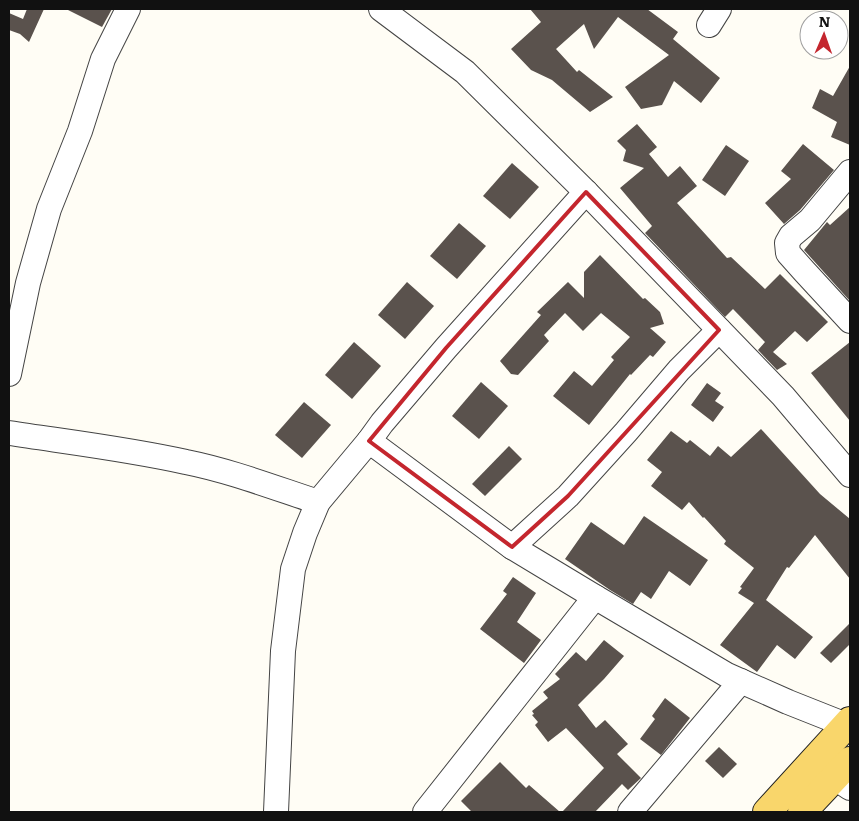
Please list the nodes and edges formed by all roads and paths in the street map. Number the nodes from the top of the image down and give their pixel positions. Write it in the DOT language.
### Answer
graph roads {
  1 [pos="128,9"];
  2 [pos="381,9"];
  3 [pos="850,172"];
  4 [pos="586,192"];
  5 [pos="850,321"];
  6 [pos="719,330"];
  7 [pos="9,374"];
  8 [pos="9,433"];
  9 [pos="369,441"];
  10 [pos="850,475"];
  11 [pos="318,502"];
  12 [pos="512,547"];
  13 [pos="595,597"];
  14 [pos="741,681"];
  15 [pos="848,723"];
  16 [pos="845,775"];
  17 [pos="276,812"];
  18 [pos="425,812"];
  19 [pos="630,812"];
  20 [pos="767,812"];
  21 [pos="802,812"];
  1 -- 7 [label="street"];
  2 -- 4 [label="street"];
  3 -- 5 [label="street"];
  4 -- 6 [label="street"];
  4 -- 9 [label="street"];
  6 -- 10 [label="street"];
  6 -- 12 [label="street"];
  8 -- 11 [label="street"];
  9 -- 11 [label="street"];
  9 -- 12 [label="street"];
  11 -- 17 [label="street"];
  12 -- 13 [label="street"];
  13 -- 14 [label="street"];
  13 -- 18 [label="street"];
  14 -- 15 [label="street"];
  14 -- 19 [label="street"];
  15 -- 20 [label="main road"];
  16 -- 21 [label="main road"];
}
